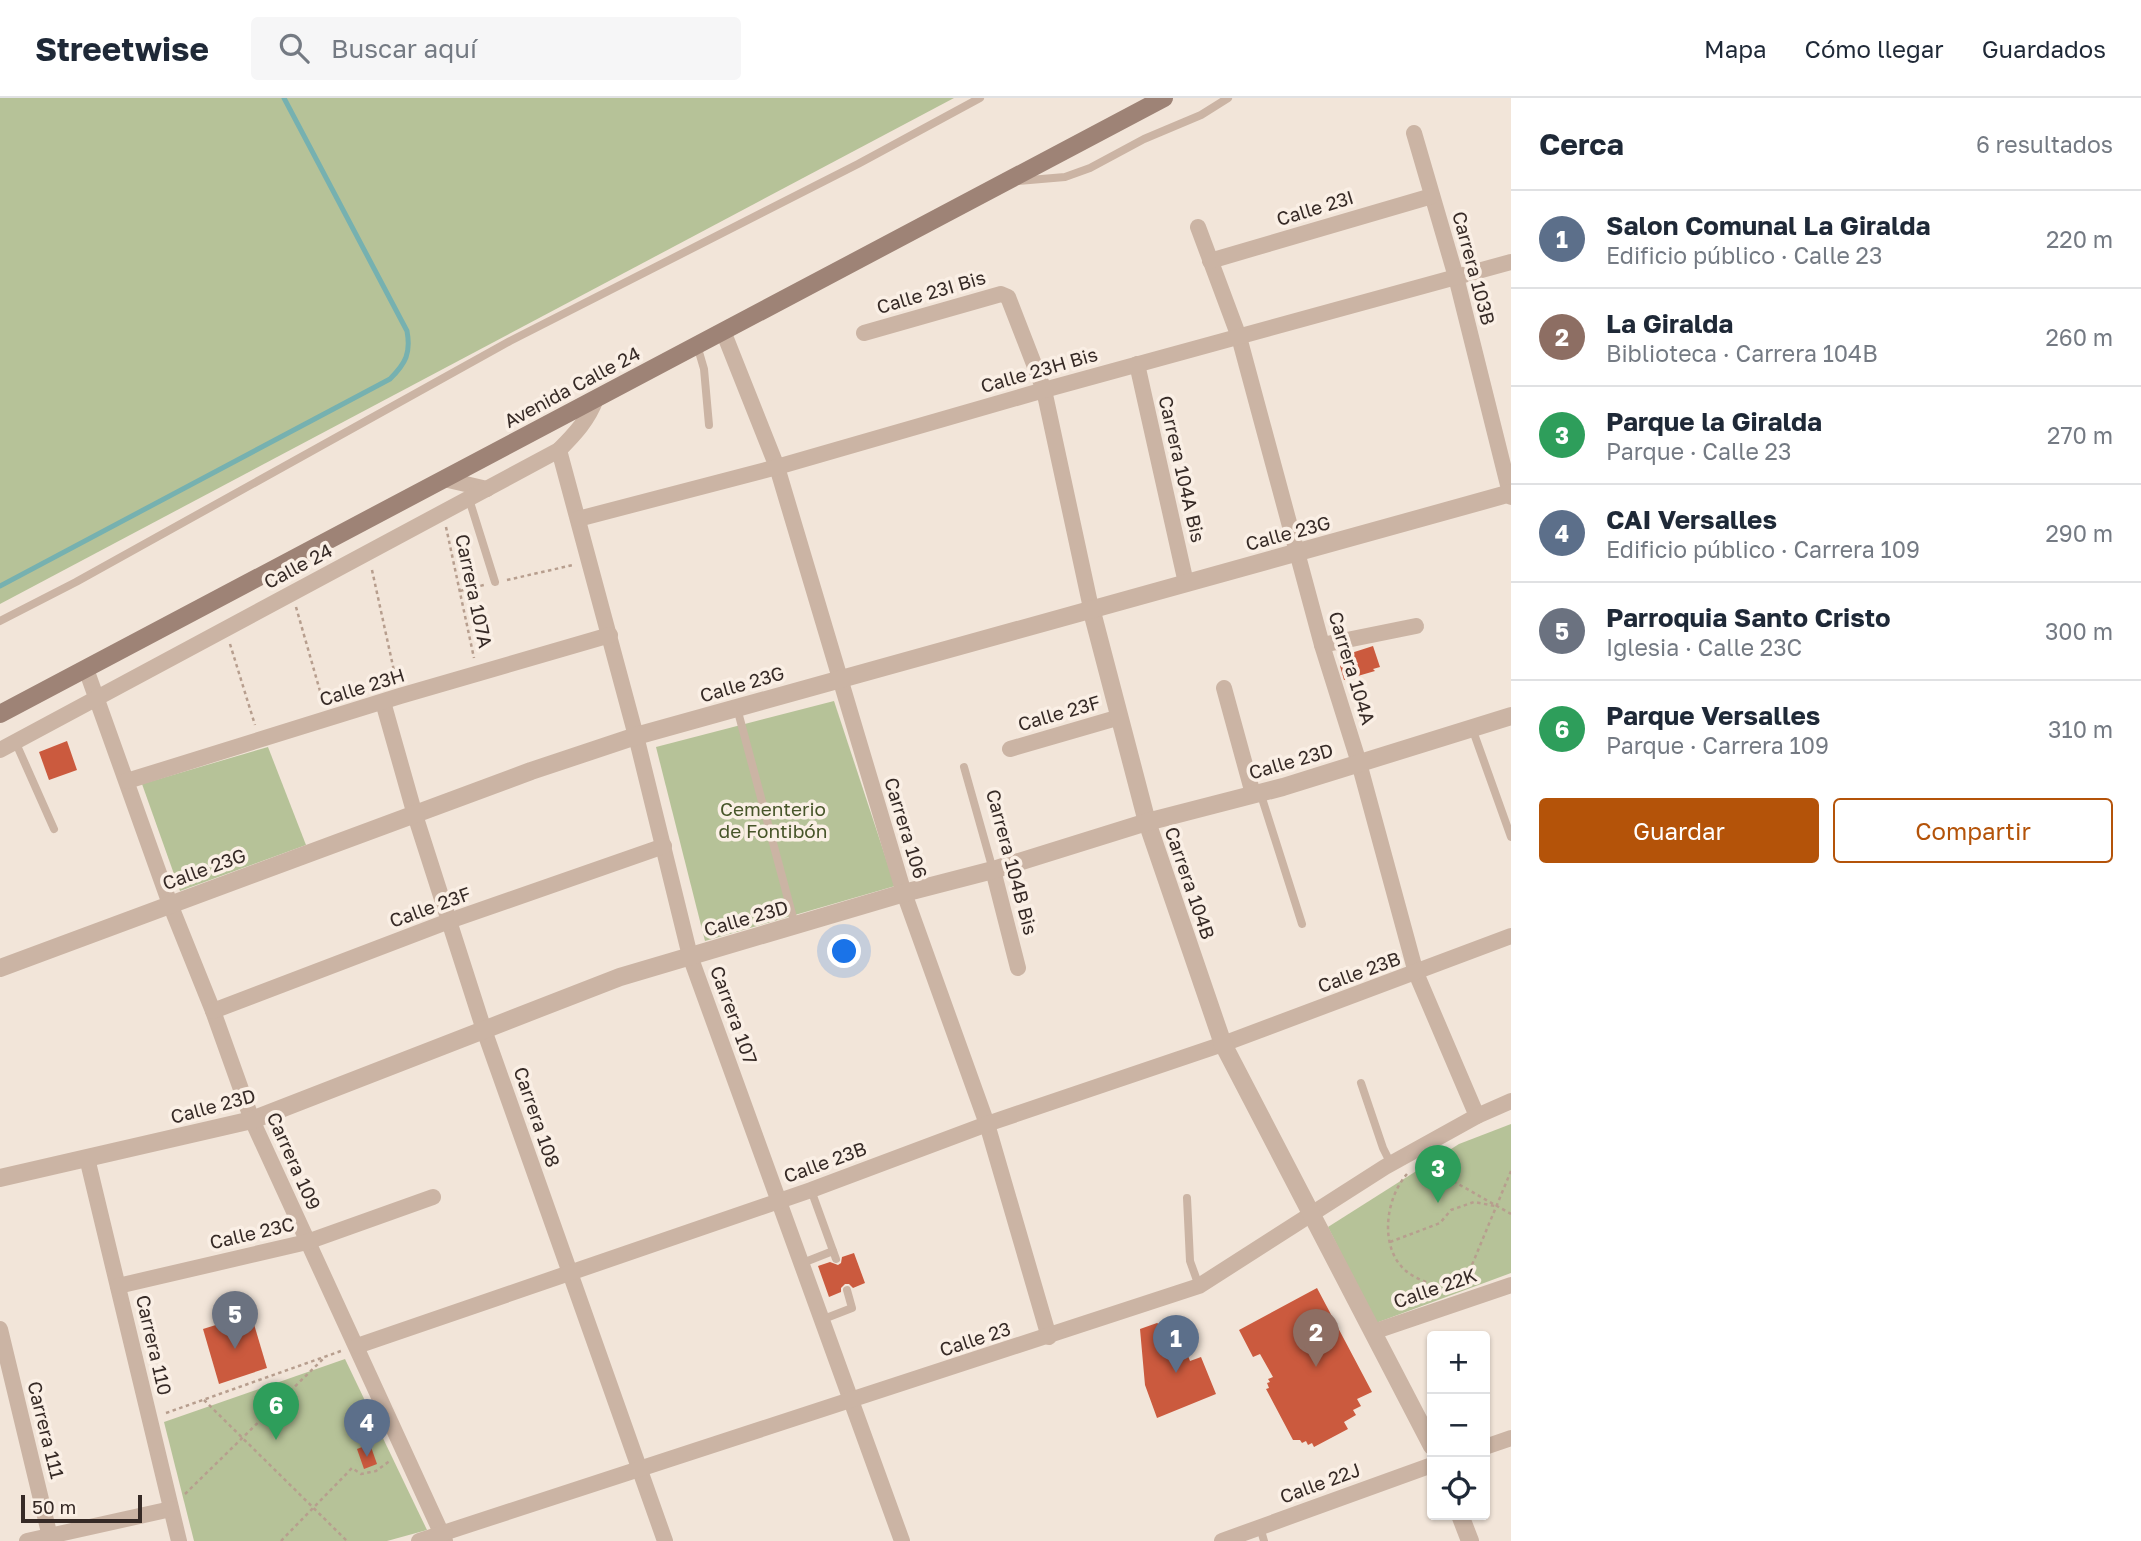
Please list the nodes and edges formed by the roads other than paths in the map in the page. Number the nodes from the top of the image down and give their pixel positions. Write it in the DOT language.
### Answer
graph roads {
  1 [pos="980,98"];
  2 [pos="1164,98"];
  3 [pos="1228,98"];
  4 [pos="1414,133"];
  5 [pos="1006,182"];
  6 [pos="1432,196"];
  7 [pos="1198,227"];
  8 [pos="1210,261"];
  9 [pos="1511,262"];
  10 [pos="1456,277"];
  11 [pos="1008,297"];
  12 [pos="723,331"];
  13 [pos="864,333"];
  14 [pos="1239,337"];
  15 [pos="697,345"];
  16 [pos="1137,364"];
  17 [pos="1044,390"];
  18 [pos="596,399"];
  19 [pos="709,425"];
  20 [pos="559,450"];
  21 [pos="777,467"];
  22 [pos="444,479"];
  23 [pos="488,489"];
  24 [pos="1511,494"];
  25 [pos="469,499"];
  26 [pos="578,519"];
  27 [pos="1298,553"];
  28 [pos="495,582"];
  29 [pos="1186,583"];
  30 [pos="1091,608"];
  31 [pos="0,621"];
  32 [pos="1416,626"];
  33 [pos="610,635"];
  34 [pos="1322,645"];
  35 [pos="86,669"];
  36 [pos="839,678"];
  37 [pos="1224,688"];
  38 [pos="96,698"];
  39 [pos="383,702"];
  40 [pos="737,707"];
  41 [pos="0,714"];
  42 [pos="1511,716"];
  43 [pos="1120,717"];
  44 [pos="1472,728"];
  45 [pos="636,736"];
  46 [pos="15,741"];
  47 [pos="1010,749"];
  48 [pos="0,750"];
  49 [pos="1359,763"];
  50 [pos="964,767"];
  51 [pos="127,781"];
  52 [pos="1256,793"];
  53 [pos="415,815"];
  54 [pos="1147,822"];
  55 [pos="54,829"];
  56 [pos="1511,837"];
  57 [pos="664,846"];
  58 [pos="993,870"];
  59 [pos="904,893"];
  60 [pos="170,904"];
  61 [pos="449,921"];
  62 [pos="1302,924"];
  63 [pos="795,925"];
  64 [pos="1511,936"];
  65 [pos="690,956"];
  66 [pos="0,968"];
  67 [pos="1018,968"];
  68 [pos="1416,973"];
  69 [pos="213,1012"];
  70 [pos="484,1030"];
  71 [pos="1223,1044"];
  72 [pos="1361,1083"];
  73 [pos="1511,1101"];
  74 [pos="1476,1116"];
  75 [pos="252,1120"];
  76 [pos="986,1125"];
  77 [pos="88,1158"];
  78 [pos="1391,1164"];
  79 [pos="0,1178"];
  80 [pos="811,1191"];
  81 [pos="433,1197"];
  82 [pos="1187,1198"];
  83 [pos="778,1200"];
  84 [pos="1313,1214"];
  85 [pos="307,1242"];
  86 [pos="800,1264"];
  87 [pos="570,1272"];
  88 [pos="1511,1285"];
  89 [pos="118,1286"];
  90 [pos="1199,1286"];
  91 [pos="847,1290"];
  92 [pos="821,1320"];
  93 [pos="0,1329"];
  94 [pos="1373,1332"];
  95 [pos="1049,1337"];
  96 [pos="357,1346"];
  97 [pos="851,1401"];
  98 [pos="1427,1436"];
  99 [pos="1511,1438"];
  100 [pos="1490,1445"];
  101 [pos="1427,1467"];
  102 [pos="640,1471"];
  103 [pos="171,1509"];
  104 [pos="1462,1520"];
  105 [pos="1262,1534"];
  106 [pos="51,1538"];
  107 [pos="444,1538"];
  108 [pos="26,1541"];
  109 [pos="179,1541"];
  110 [pos="419,1541"];
  111 [pos="664,1541"];
  112 [pos="902,1541"];
  113 [pos="1222,1541"];
  114 [pos="1470,1541"];
  1 -- 31 [label="lane"];
  2 -- 5 [label="main road, Avenida Calle 24"];
  3 -- 5 [label="lane"];
  4 -- 6 [label="street, Carrera 103B"];
  5 -- 12 [label="main road, Avenida Calle 24"];
  6 -- 8 [label="street, Calle 23I"];
  6 -- 10 [label="street, Carrera 103B"];
  7 -- 8 [label="street, Carrera 104A"];
  8 -- 14 [label="street, Carrera 104A"];
  9 -- 10 [label="street, Calle 23H Bis"];
  10 -- 14 [label="street, Calle 23H Bis"];
  10 -- 24 [label="street, Carrera 103B"];
  11 -- 13 [label="street, Calle 23I Bis"];
  11 -- 17 [label="street, Carrera 104B"];
  12 -- 15 [label="main road, Avenida Calle 24"];
  12 -- 21 [label="street, Carrera 106"];
  14 -- 16 [label="street, Calle 23H Bis"];
  14 -- 27 [label="street, Carrera 104A"];
  15 -- 18 [label="main road, Avenida Calle 24"];
  15 -- 19 [label="lane"];
  16 -- 17 [label="street, Calle 23H Bis"];
  16 -- 29 [label="street, Carrera 104A Bis"];
  17 -- 21 [label="street, Calle 23H Bis"];
  17 -- 30 [label="street, Carrera 104B"];
  18 -- 20 [label="street, Calle 24"];
  18 -- 22 [label="main road, Avenida Calle 24"];
  20 -- 23 [label="street, Calle 24"];
  20 -- 26 [label="street, Carrera 107"];
  21 -- 26 [label="street, Calle 23H Bis"];
  21 -- 36 [label="street, Carrera 106"];
  22 -- 23 [label="street"];
  22 -- 35 [label="main road, Avenida Calle 24"];
  23 -- 25 [label="street, Calle 24"];
  24 -- 27 [label="street, Calle 23G"];
  25 -- 28 [label="lane"];
  25 -- 38 [label="street, Calle 24"];
  26 -- 33 [label="street, Carrera 107"];
  27 -- 29 [label="street, Calle 23G"];
  27 -- 34 [label="street, Carrera 104A"];
  29 -- 30 [label="street, Calle 23G"];
  30 -- 36 [label="street, Calle 23G"];
  30 -- 43 [label="street, Carrera 104B"];
  32 -- 34 [label="street"];
  33 -- 39 [label="street, Calle 23H"];
  33 -- 45 [label="street, Carrera 107"];
  34 -- 49 [label="street, Carrera 104A"];
  35 -- 38 [label="street, Carrera 109"];
  35 -- 41 [label="main road, Avenida Calle 24"];
  36 -- 40 [label="street, Calle 23G"];
  36 -- 59 [label="street, Carrera 106"];
  37 -- 52 [label="street"];
  38 -- 46 [label="street, Calle 24"];
  38 -- 51 [label="street, Carrera 109"];
  39 -- 51 [label="street, Calle 23H"];
  39 -- 53 [label="street, Carrera 108"];
  40 -- 45 [label="street, Calle 23G"];
  40 -- 63 [label="lane"];
  42 -- 44 [label="street, Calle 23D"];
  43 -- 47 [label="street, Calle 23F"];
  43 -- 54 [label="street, Carrera 104B"];
  44 -- 49 [label="street, Calle 23D"];
  44 -- 56 [label="lane"];
  45 -- 53 [label="street, Calle 23G"];
  45 -- 57 [label="street, Carrera 107"];
  46 -- 48 [label="street, Calle 24"];
  46 -- 55 [label="lane"];
  49 -- 52 [label="street, Calle 23D"];
  49 -- 68 [label="street, Carrera 104A"];
  50 -- 58 [label="lane, Carrera 104B Bis"];
  51 -- 60 [label="street, Carrera 109"];
  52 -- 54 [label="street, Calle 23D"];
  52 -- 62 [label="lane"];
  53 -- 60 [label="street, Calle 23G"];
  53 -- 61 [label="street, Carrera 108"];
  54 -- 58 [label="street, Calle 23D"];
  54 -- 71 [label="street, Carrera 104B"];
  57 -- 61 [label="street, Calle 23F"];
  57 -- 65 [label="street, Carrera 107"];
  58 -- 59 [label="street, Calle 23D"];
  58 -- 67 [label="street, Carrera 104B Bis"];
  59 -- 63 [label="street, Calle 23D"];
  59 -- 76 [label="street, Carrera 106"];
  60 -- 66 [label="street, Calle 23G"];
  60 -- 69 [label="street, Carrera 109"];
  61 -- 69 [label="street, Calle 23F"];
  61 -- 70 [label="street, Carrera 108"];
  63 -- 65 [label="street, Calle 23D"];
  64 -- 68 [label="street, Calle 23B"];
  65 -- 70 [label="street, Calle 23D"];
  65 -- 83 [label="street, Carrera 107"];
  68 -- 71 [label="street, Calle 23B"];
  68 -- 74 [label="street, Carrera 104A"];
  69 -- 75 [label="street, Carrera 109"];
  70 -- 75 [label="street, Calle 23D"];
  70 -- 87 [label="street, Carrera 108"];
  71 -- 76 [label="street, Calle 23B"];
  71 -- 84 [label="street, Carrera 104B"];
  72 -- 78 [label="lane"];
  73 -- 74 [label="street, Calle 23"];
  74 -- 78 [label="street, Calle 23"];
  75 -- 77 [label="street, Calle 23D"];
  75 -- 85 [label="street, Carrera 109"];
  76 -- 80 [label="street, Calle 23B"];
  76 -- 95 [label="street, Carrera 106"];
  77 -- 79 [label="street, Calle 23D"];
  77 -- 89 [label="street, Carrera 110"];
  78 -- 84 [label="street, Calle 23"];
  80 -- 83 [label="street, Calle 23B"];
  80 -- 86 [label="lane"];
  81 -- 85 [label="street, Calle 23C"];
  82 -- 90 [label="lane"];
  83 -- 86 [label="street, Carrera 107"];
  83 -- 87 [label="street, Calle 23B"];
  84 -- 90 [label="street, Calle 23"];
  84 -- 94 [label="street, Carrera 104B"];
  85 -- 89 [label="street, Calle 23C"];
  85 -- 96 [label="street, Carrera 109"];
  86 -- 92 [label="street, Carrera 107"];
  87 -- 96 [label="street, Calle 23B"];
  87 -- 102 [label="street, Carrera 108"];
  88 -- 94 [label="street, Calle 22K"];
  89 -- 103 [label="street, Carrera 110"];
  90 -- 95 [label="street, Calle 23"];
  91 -- 92 [label="lane"];
  92 -- 97 [label="street, Carrera 107"];
  93 -- 106 [label="street, Carrera 111"];
  94 -- 98 [label="street, Carrera 104B"];
  95 -- 97 [label="street, Calle 23"];
  96 -- 107 [label="street, Carrera 109"];
  97 -- 102 [label="street, Calle 23"];
  97 -- 112 [label="street, Carrera 107"];
  99 -- 100 [label="street"];
  101 -- 105 [label="street, Calle 22J"];
  102 -- 107 [label="street, Calle 23"];
  102 -- 111 [label="street, Carrera 108"];
  103 -- 106 [label="street"];
  103 -- 109 [label="street, Carrera 110"];
  104 -- 114 [label="street"];
  105 -- 113 [label="street, Calle 22J"];
  106 -- 108 [label="street"];
  107 -- 110 [label="street, Calle 23"];
}
